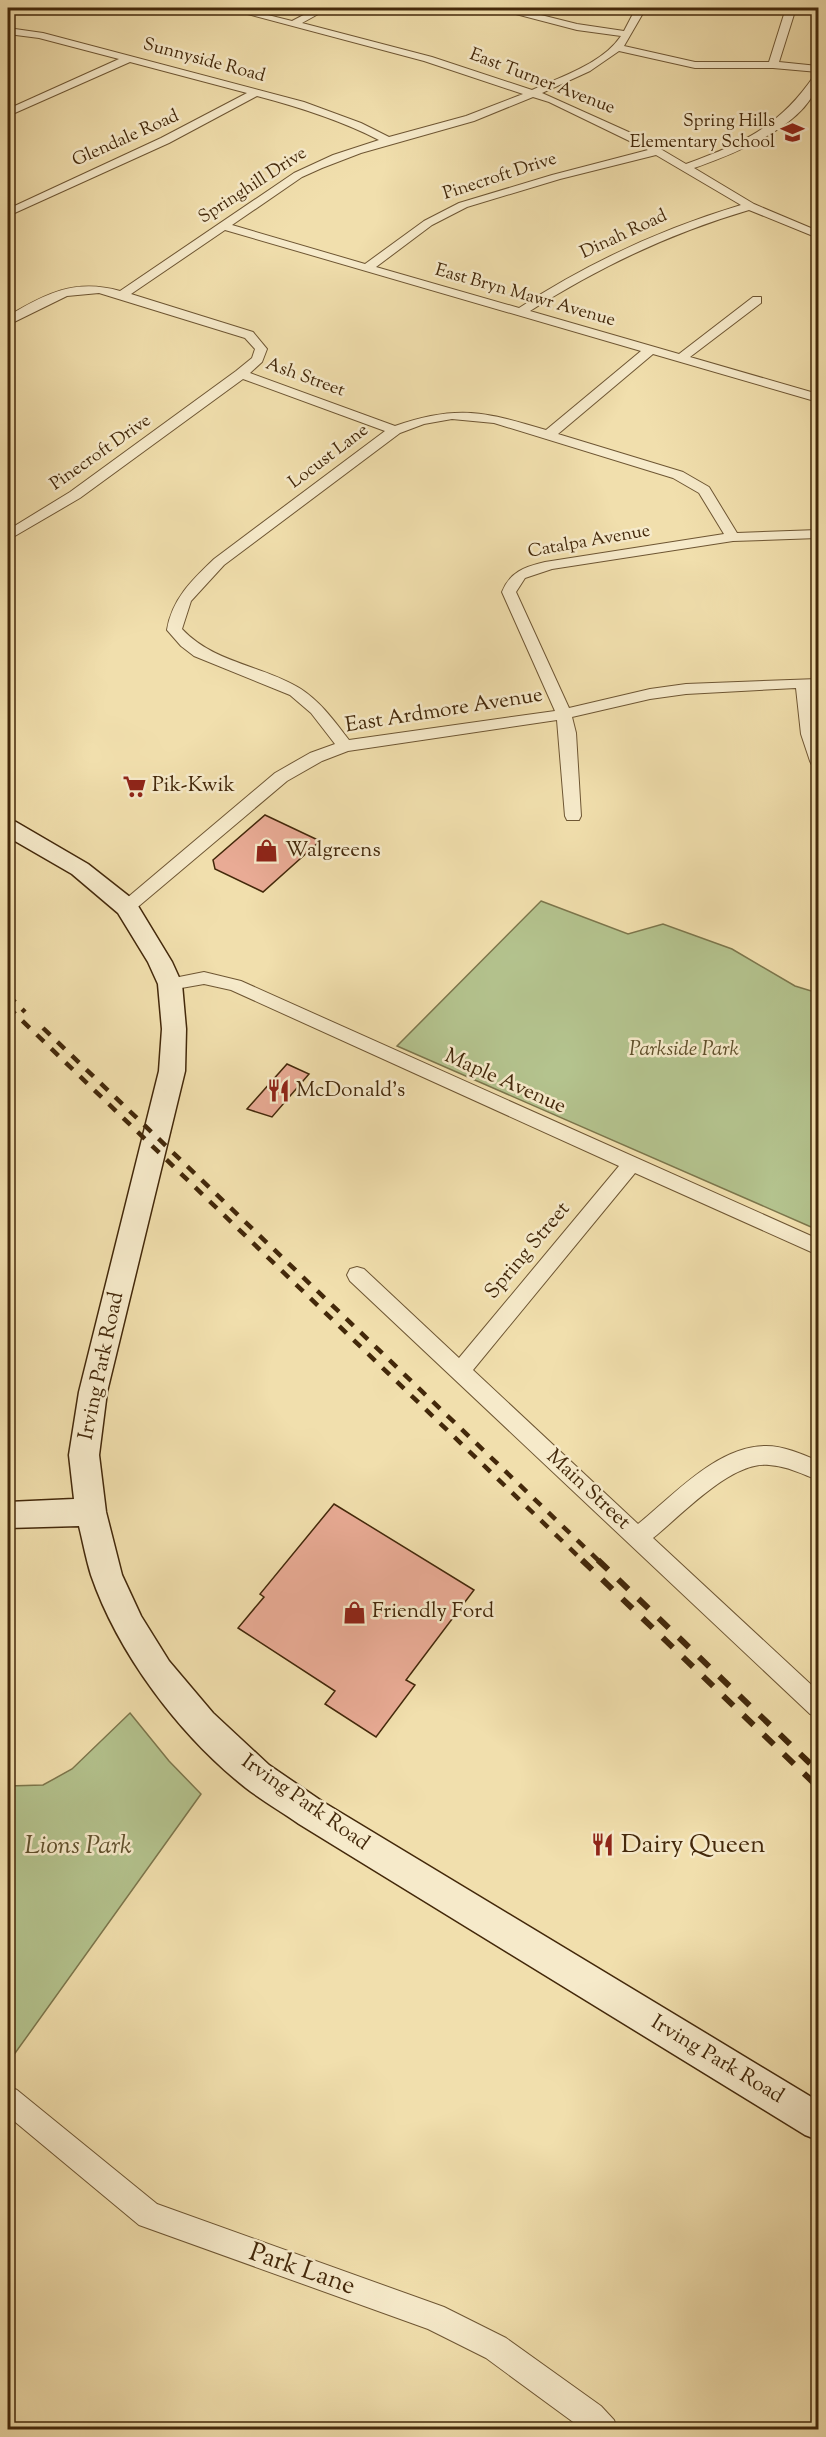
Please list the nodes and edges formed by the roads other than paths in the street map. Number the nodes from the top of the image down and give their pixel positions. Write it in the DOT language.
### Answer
graph roads {
  1 [pos="230,8"];
  2 [pos="324,8"];
  3 [pos="503,8"];
  4 [pos="641,8"];
  5 [pos="791,8"];
  6 [pos="293,24"];
  7 [pos="8,32"];
  8 [pos="627,34"];
  9 [pos="617,48"];
  10 [pos="130,58"];
  11 [pos="773,65"];
  12 [pos="819,69"];
  13 [pos="819,78"];
  14 [pos="256,92"];
  15 [pos="533,93"];
  16 [pos="8,113"];
  17 [pos="386,140"];
  18 [pos="659,151"];
  19 [pos="685,168"];
  20 [pos="750,206"];
  21 [pos="9,213"];
  22 [pos="222,226"];
  23 [pos="819,236"];
  24 [pos="367,268"];
  25 [pos="122,295"];
  26 [pos="757,300"];
  27 [pos="519,313"];
  28 [pos="8,321"];
  29 [pos="650,350"];
  30 [pos="680,359"];
  31 [pos="241,374"];
  32 [pos="819,399"];
  33 [pos="394,430"];
  34 [pos="549,435"];
  35 [pos="819,534"];
  36 [pos="8,536"];
  37 [pos="733,537"];
  38 [pos="811,683"];
  39 [pos="564,714"];
  40 [pos="345,746"];
  41 [pos="819,761"];
  42 [pos="573,816"];
  43 [pos="8,827"];
  44 [pos="127,907"];
  45 [pos="170,984"];
  46 [pos="632,1163"];
  47 [pos="819,1247"];
  48 [pos="357,1275"];
  49 [pos="461,1370"];
  50 [pos="819,1471"];
  51 [pos="91,1512"];
  52 [pos="8,1515"];
  53 [pos="637,1538"];
  54 [pos="819,1706"];
  55 [pos="8,2099"];
  56 [pos="819,2121"];
  57 [pos="604,2430"];
  1 -- 6 [label="street, East Turner Avenue"];
  2 -- 6 [label="street"];
  3 -- 8 [label="street"];
  4 -- 8 [label="street, Springhill Drive"];
  5 -- 11 [label="street"];
  6 -- 15 [label="street, East Turner Avenue"];
  7 -- 10 [label="street, Sunnyside Road"];
  8 -- 9 [label="street, Springhill Drive"];
  9 -- 11 [label="street"];
  9 -- 15 [label="street, Springhill Drive"];
  10 -- 14 [label="street, Sunnyside Road"];
  10 -- 16 [label="street"];
  11 -- 12 [label="street"];
  13 -- 19 [label="street"];
  14 -- 17 [label="street, Sunnyside Road"];
  14 -- 21 [label="street, Glendale Road"];
  15 -- 17 [label="street, Springhill Drive"];
  15 -- 18 [label="street, East Turner Avenue"];
  17 -- 22 [label="street, Springhill Drive"];
  18 -- 19 [label="street, East Turner Avenue"];
  18 -- 24 [label="street, Pinecroft Drive"];
  19 -- 20 [label="street, East Turner Avenue"];
  20 -- 23 [label="street, East Turner Avenue"];
  20 -- 27 [label="street, Dinah Road"];
  22 -- 24 [label="street, East Bryn Mawr Avenue"];
  22 -- 25 [label="street, Springhill Drive"];
  24 -- 27 [label="street, East Bryn Mawr Avenue"];
  25 -- 28 [label="street"];
  25 -- 31 [label="street, Ash Street"];
  26 -- 30 [label="street"];
  27 -- 29 [label="street, East Bryn Mawr Avenue"];
  29 -- 30 [label="street, East Bryn Mawr Avenue"];
  29 -- 34 [label="street"];
  30 -- 32 [label="street, East Bryn Mawr Avenue"];
  31 -- 33 [label="street, Ash Street"];
  31 -- 36 [label="street, Pinecroft Drive"];
  33 -- 34 [label="street, Locust Lane"];
  33 -- 40 [label="street, Locust Lane"];
  34 -- 37 [label="street, Locust Lane"];
  35 -- 37 [label="street, Catalpa Avenue"];
  37 -- 39 [label="street, Catalpa Avenue"];
  38 -- 39 [label="street, East Ardmore Avenue"];
  38 -- 41 [label="street"];
  39 -- 40 [label="street, East Ardmore Avenue"];
  39 -- 42 [label="street"];
  40 -- 44 [label="street, East Ardmore Avenue"];
  43 -- 44 [label="main road, Irving Park Road"];
  44 -- 45 [label="main road, Irving Park Road"];
  45 -- 46 [label="street, Maple Avenue"];
  45 -- 51 [label="main road, Irving Park Road"];
  46 -- 47 [label="street, Maple Avenue"];
  46 -- 49 [label="street, Spring Street"];
  48 -- 49 [label="street, Main Street"];
  49 -- 53 [label="street, Main Street"];
  50 -- 53 [label="street"];
  51 -- 52 [label="main road"];
  51 -- 56 [label="main road, Irving Park Road"];
  53 -- 54 [label="street, Main Street"];
  55 -- 57 [label="street, Park Lane"];
}
